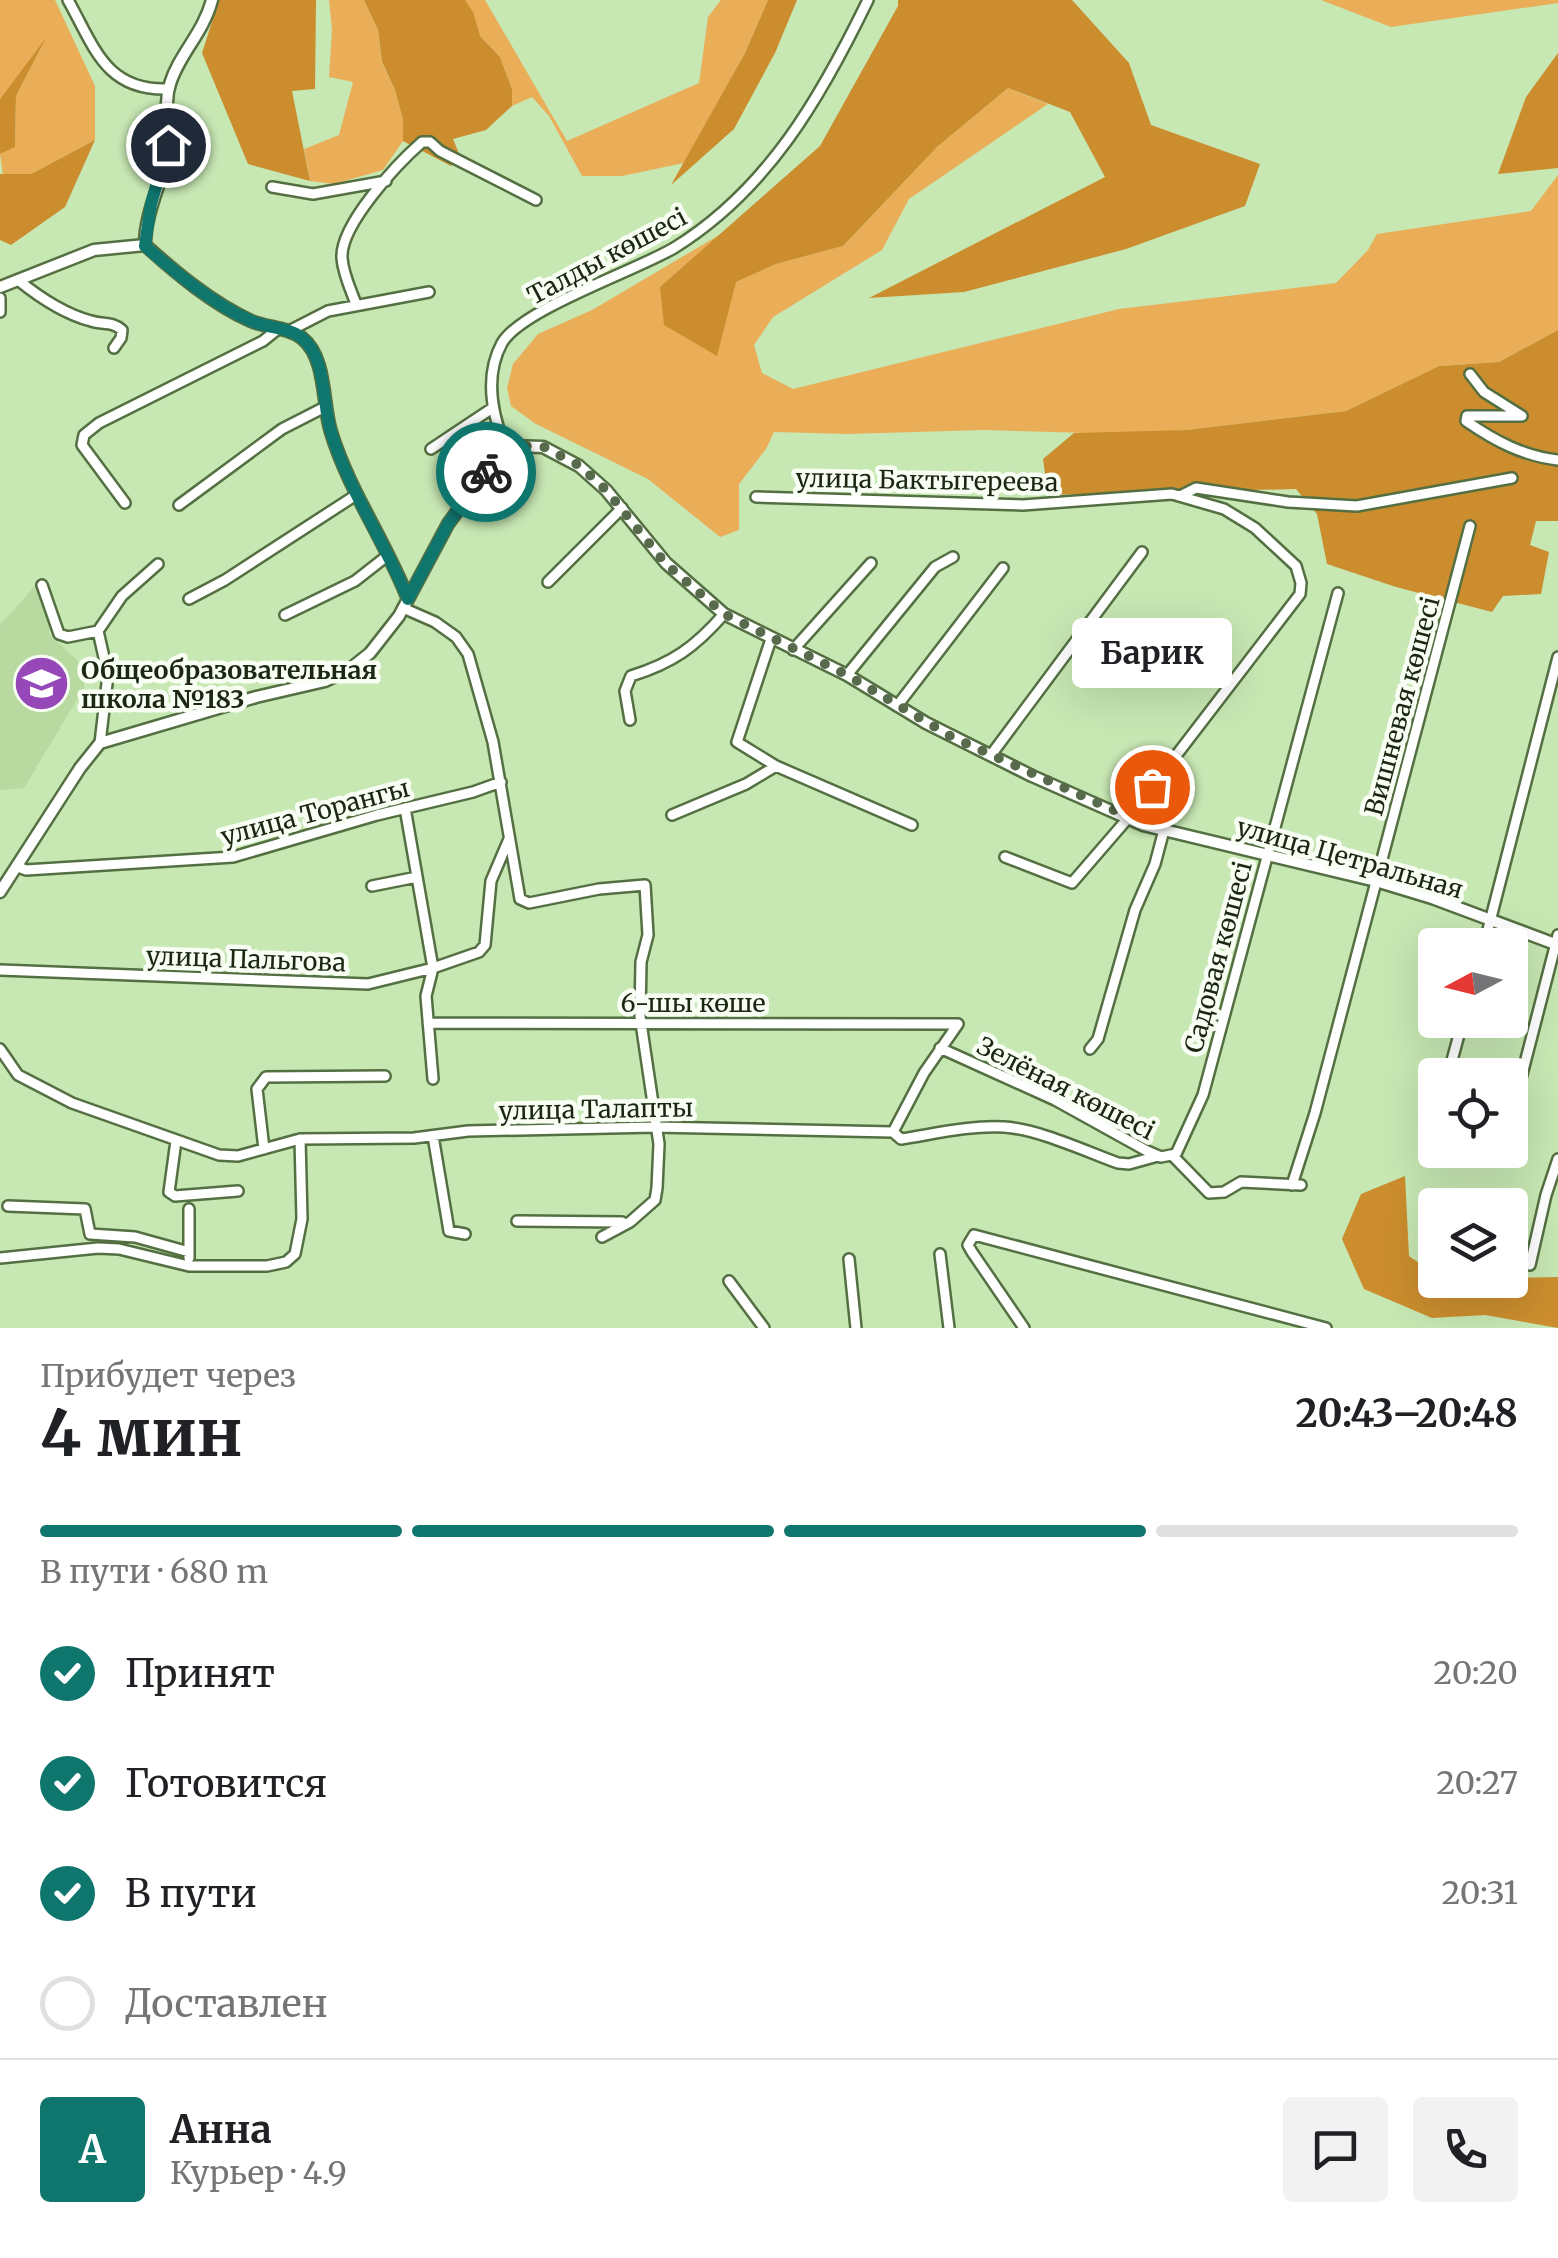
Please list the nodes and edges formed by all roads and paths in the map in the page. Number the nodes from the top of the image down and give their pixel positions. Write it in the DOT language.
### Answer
graph roads {
  1 [pos="68,0"];
  2 [pos="212,0"];
  3 [pos="868,0"];
  4 [pos="168,89"];
  5 [pos="386,181"];
  6 [pos="272,187"];
  7 [pos="536,200"];
  8 [pos="145,246"];
  9 [pos="18,280"];
  10 [pos="0,287"];
  11 [pos="428,292"];
  12 [pos="0,298"];
  13 [pos="356,304"];
  14 [pos="0,312"];
  15 [pos="284,330"];
  16 [pos="114,348"];
  17 [pos="1470,374"];
  18 [pos="324,407"];
  19 [pos="491,409"];
  20 [pos="505,446"];
  21 [pos="431,449"];
  22 [pos="1558,460"];
  23 [pos="1512,478"];
  24 [pos="356,495"];
  25 [pos="1180,496"];
  26 [pos="756,498"];
  27 [pos="125,503"];
  28 [pos="179,505"];
  29 [pos="622,508"];
  30 [pos="1470,526"];
  31 [pos="1142,552"];
  32 [pos="387,556"];
  33 [pos="954,557"];
  34 [pos="871,563"];
  35 [pos="158,564"];
  36 [pos="1003,568"];
  37 [pos="548,582"];
  38 [pos="42,585"];
  39 [pos="1338,593"];
  40 [pos="189,599"];
  41 [pos="406,604"];
  42 [pos="724,614"];
  43 [pos="284,615"];
  44 [pos="98,632"];
  45 [pos="771,639"];
  46 [pos="793,650"];
  47 [pos="1558,657"];
  48 [pos="847,675"];
  49 [pos="897,706"];
  50 [pos="630,720"];
  51 [pos="100,743"];
  52 [pos="992,755"];
  53 [pos="776,766"];
  54 [pos="500,782"];
  55 [pos="405,808"];
  56 [pos="672,815"];
  57 [pos="1129,817"];
  58 [pos="912,824"];
  59 [pos="1164,830"];
  60 [pos="510,836"];
  61 [pos="1266,852"];
  62 [pos="1005,857"];
  63 [pos="18,867"];
  64 [pos="417,877"];
  65 [pos="1376,882"];
  66 [pos="372,886"];
  67 [pos="0,892"];
  68 [pos="1490,920"];
  69 [pos="1488,928"];
  70 [pos="1557,941"];
  71 [pos="433,968"];
  72 [pos="0,970"];
  73 [pos="428,1023"];
  74 [pos="642,1023"];
  75 [pos="940,1048"];
  76 [pos="0,1049"];
  77 [pos="1090,1049"];
  78 [pos="1526,1058"];
  79 [pos="385,1076"];
  80 [pos="433,1079"];
  81 [pos="655,1128"];
  82 [pos="895,1134"];
  83 [pos="433,1136"];
  84 [pos="300,1139"];
  85 [pos="176,1141"];
  86 [pos="264,1149"];
  87 [pos="1174,1155"];
  88 [pos="1158,1156"];
  89 [pos="1558,1159"];
  90 [pos="238,1191"];
  91 [pos="8,1206"];
  92 [pos="189,1209"];
  93 [pos="517,1221"];
  94 [pos="630,1222"];
  95 [pos="465,1234"];
  96 [pos="602,1236"];
  97 [pos="189,1252"];
  98 [pos="940,1254"];
  99 [pos="0,1258"];
  100 [pos="849,1259"];
  101 [pos="1530,1265"];
  102 [pos="189,1266"];
  103 [pos="729,1281"];
  104 [pos="764,1328"];
  105 [pos="856,1328"];
  106 [pos="949,1328"];
  107 [pos="1024,1328"];
  108 [pos="1326,1328"];
  1 -- 4 [label="street"];
  2 -- 4 [label="street"];
  3 -- 19 [label="street, Талды көшесі"];
  4 -- 8 [label="street"];
  5 -- 6 [label="street"];
  5 -- 7 [label="street"];
  5 -- 13 [label="street"];
  8 -- 9 [label="street"];
  8 -- 15 [label="street"];
  9 -- 10 [label="street"];
  9 -- 16 [label="street"];
  11 -- 13 [label="street"];
  12 -- 14 [label="street"];
  13 -- 15 [label="street"];
  15 -- 18 [label="street"];
  15 -- 27 [label="street"];
  17 -- 22 [label="street"];
  18 -- 24 [label="street"];
  18 -- 28 [label="street"];
  19 -- 20 [label="street, Талды көшесі"];
  19 -- 21 [label="street"];
  20 -- 29 [label="street"];
  20 -- 41 [label="street"];
  23 -- 25 [label="street, улица Бактыгереева"];
  24 -- 32 [label="street"];
  24 -- 40 [label="street"];
  25 -- 26 [label="street, улица Бактыгереева"];
  25 -- 57 [label="street"];
  29 -- 37 [label="street"];
  29 -- 42 [label="street"];
  30 -- 65 [label="street, Вишневая көшесі"];
  31 -- 52 [label="street"];
  32 -- 41 [label="street"];
  32 -- 43 [label="street"];
  33 -- 48 [label="street"];
  34 -- 46 [label="street"];
  35 -- 44 [label="street"];
  36 -- 49 [label="street"];
  38 -- 44 [label="street"];
  39 -- 61 [label="street, Садовая көшесі"];
  41 -- 51 [label="street"];
  41 -- 54 [label="street"];
  42 -- 45 [label="street"];
  42 -- 50 [label="street"];
  44 -- 51 [label="street"];
  45 -- 46 [label="street"];
  45 -- 53 [label="street"];
  46 -- 48 [label="street"];
  47 -- 68 [label="street"];
  48 -- 49 [label="street"];
  49 -- 52 [label="street"];
  51 -- 63 [label="street"];
  52 -- 57 [label="street"];
  53 -- 56 [label="street"];
  53 -- 58 [label="street"];
  54 -- 55 [label="street, улица Торангы"];
  54 -- 60 [label="street"];
  55 -- 63 [label="street, улица Торангы"];
  55 -- 64 [label="street"];
  57 -- 59 [label="street, улица Цетральная"];
  57 -- 62 [label="street"];
  59 -- 61 [label="street, улица Цетральная"];
  59 -- 77 [label="street"];
  60 -- 71 [label="street, улица Пальгова"];
  60 -- 74 [label="street"];
  61 -- 65 [label="street, улица Цетральная"];
  61 -- 87 [label="street, Садовая көшесі"];
  63 -- 67 [label="street"];
  64 -- 66 [label="street"];
  64 -- 71 [label="street"];
  65 -- 68 [label="street, улица Цетральная"];
  65 -- 87 [label="street, Вишневая көшесі"];
  68 -- 69 [label="street"];
  68 -- 70 [label="street, улица Цетральная"];
  70 -- 78 [label="street"];
  71 -- 72 [label="street, улица Пальгова"];
  71 -- 73 [label="street"];
  73 -- 74 [label="street, 6-шы көше"];
  73 -- 80 [label="street"];
  74 -- 75 [label="street, 6-шы көше"];
  74 -- 81 [label="street"];
  75 -- 82 [label="street"];
  75 -- 88 [label="street, Зелёная көшесі"];
  76 -- 85 [label="street, улица Талапты"];
  79 -- 86 [label="street"];
  81 -- 82 [label="street, улица Талапты"];
  81 -- 83 [label="street, улица Талапты"];
  81 -- 94 [label="street"];
  82 -- 88 [label="street, улица Талапты"];
  83 -- 84 [label="street, улица Талапты"];
  83 -- 95 [label="street"];
  84 -- 86 [label="street, улица Талапты"];
  84 -- 102 [label="street"];
  85 -- 86 [label="street, улица Талапты"];
  85 -- 90 [label="street"];
  87 -- 88 [label="street, Зелёная көшесі"];
  89 -- 101 [label="street"];
  91 -- 97 [label="street"];
  92 -- 97 [label="street"];
  93 -- 94 [label="street"];
  94 -- 96 [label="street"];
  97 -- 102 [label="street"];
  98 -- 106 [label="street"];
  99 -- 102 [label="street"];
  100 -- 105 [label="street"];
  103 -- 104 [label="street"];
  107 -- 108 [label="street"];
}
